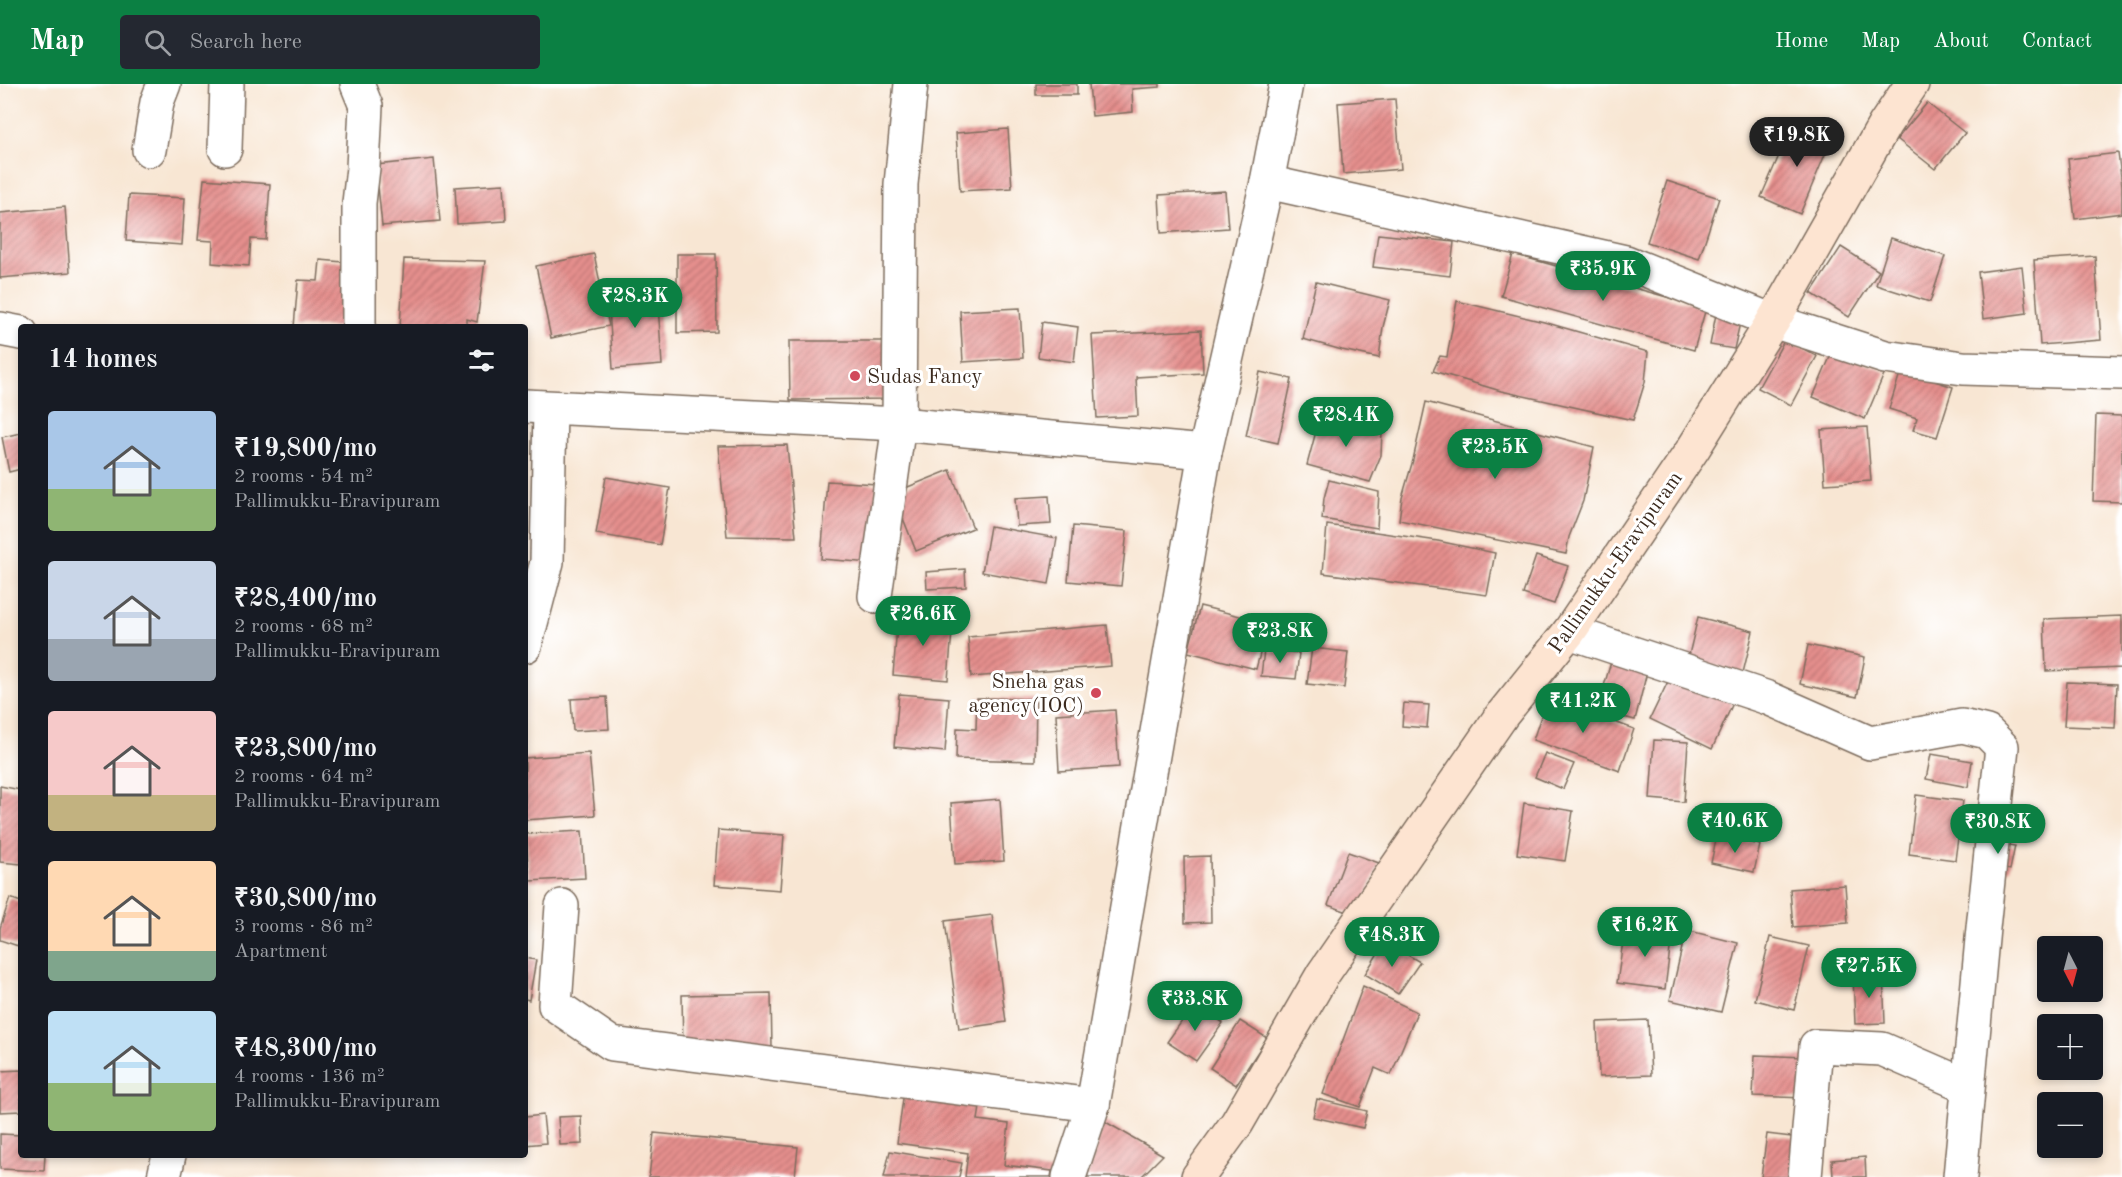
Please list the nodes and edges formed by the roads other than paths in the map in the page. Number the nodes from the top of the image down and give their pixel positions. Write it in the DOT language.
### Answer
graph roads {
  1 [pos="164,84"];
  2 [pos="227,84"];
  3 [pos="357,84"];
  4 [pos="911,84"];
  5 [pos="1286,84"];
  6 [pos="1912,84"];
  7 [pos="225,149"];
  8 [pos="148,150"];
  9 [pos="1267,182"];
  10 [pos="1773,321"];
  11 [pos="359,324"];
  12 [pos="0,329"];
  13 [pos="18,332"];
  14 [pos="2122,373"];
  15 [pos="537,407"];
  16 [pos="899,424"];
  17 [pos="1205,452"];
  18 [pos="875,596"];
  19 [pos="1569,632"];
  20 [pos="528,635"];
  21 [pos="562,906"];
  22 [pos="1967,1086"];
  23 [pos="1093,1105"];
  24 [pos="168,1158"];
  25 [pos="164,1177"];
  26 [pos="1069,1177"];
  27 [pos="1198,1177"];
  28 [pos="1805,1177"];
  29 [pos="1960,1177"];
  1 -- 8 [label="street"];
  2 -- 7 [label="street"];
  3 -- 11 [label="street"];
  4 -- 16 [label="street"];
  5 -- 9 [label="street"];
  6 -- 10 [label="main road, Pallimukku-Eravipuram"];
  9 -- 10 [label="street"];
  9 -- 17 [label="street"];
  10 -- 14 [label="street"];
  10 -- 19 [label="main road, Pallimukku-Eravipuram"];
  12 -- 13 [label="street"];
  15 -- 16 [label="street"];
  15 -- 20 [label="street"];
  16 -- 17 [label="street"];
  16 -- 18 [label="street"];
  17 -- 23 [label="street"];
  19 -- 22 [label="street"];
  19 -- 27 [label="main road, Pallimukku-Eravipuram"];
  21 -- 23 [label="street"];
  22 -- 28 [label="street"];
  22 -- 29 [label="street"];
  23 -- 26 [label="street"];
  24 -- 25 [label="street"];
}
